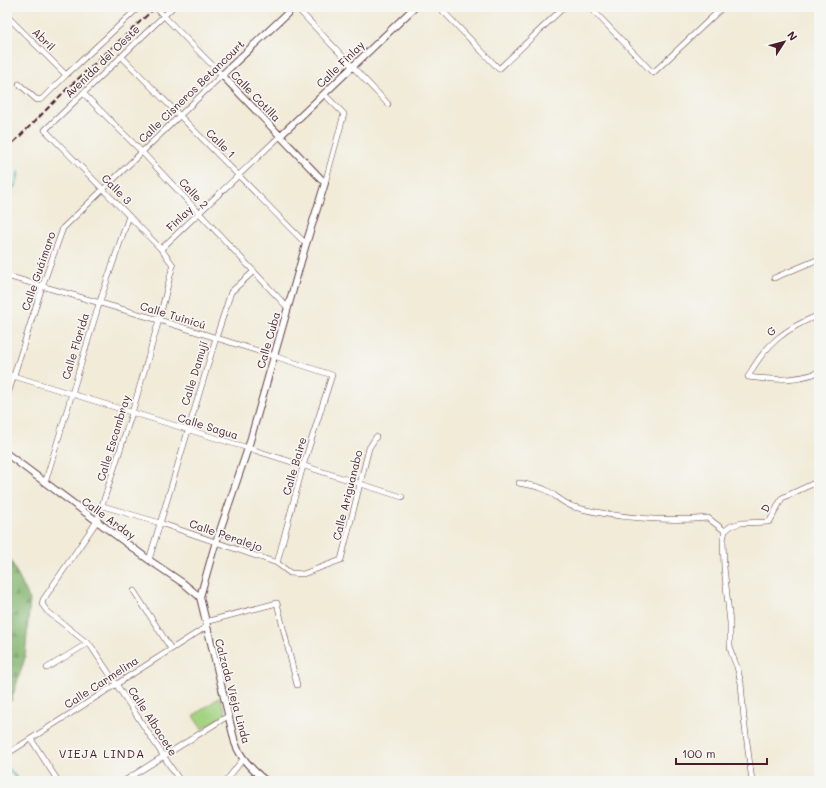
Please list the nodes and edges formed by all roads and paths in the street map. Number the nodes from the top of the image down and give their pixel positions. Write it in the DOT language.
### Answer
graph roads {
  1 [pos="139,7"];
  2 [pos="155,7"];
  3 [pos="173,7"];
  4 [pos="295,7"];
  5 [pos="415,7"];
  6 [pos="439,7"];
  7 [pos="564,7"];
  8 [pos="590,7"];
  9 [pos="723,7"];
  10 [pos="7,16"];
  11 [pos="164,16"];
  12 [pos="122,56"];
  13 [pos="351,67"];
  14 [pos="66,75"];
  15 [pos="222,75"];
  16 [pos="19,84"];
  17 [pos="83,93"];
  18 [pos="324,94"];
  19 [pos="388,104"];
  20 [pos="180,116"];
  21 [pos="45,130"];
  22 [pos="280,136"];
  23 [pos="142,152"];
  24 [pos="238,176"];
  25 [pos="326,183"];
  26 [pos="103,190"];
  27 [pos="198,213"];
  28 [pos="129,216"];
  29 [pos="306,244"];
  30 [pos="161,249"];
  31 [pos="819,259"];
  32 [pos="173,265"];
  33 [pos="254,271"];
  34 [pos="7,276"];
  35 [pos="774,278"];
  36 [pos="42,287"];
  37 [pos="99,304"];
  38 [pos="288,308"];
  39 [pos="819,315"];
  40 [pos="159,320"];
  41 [pos="216,338"];
  42 [pos="274,356"];
  43 [pos="819,372"];
  44 [pos="7,374"];
  45 [pos="332,376"];
  46 [pos="14,377"];
  47 [pos="70,394"];
  48 [pos="7,397"];
  49 [pos="132,413"];
  50 [pos="187,430"];
  51 [pos="376,437"];
  52 [pos="248,448"];
  53 [pos="7,454"];
  54 [pos="303,466"];
  55 [pos="819,481"];
  56 [pos="44,483"];
  57 [pos="359,483"];
  58 [pos="519,483"];
  59 [pos="402,497"];
  60 [pos="102,506"];
  61 [pos="97,521"];
  62 [pos="160,523"];
  63 [pos="725,531"];
  64 [pos="216,542"];
  65 [pos="149,560"];
  66 [pos="341,560"];
  67 [pos="277,563"];
  68 [pos="134,591"];
  69 [pos="200,597"];
  70 [pos="42,604"];
  71 [pos="206,624"];
  72 [pos="88,643"];
  73 [pos="171,649"];
  74 [pos="47,668"];
  75 [pos="117,684"];
  76 [pos="297,685"];
  77 [pos="228,716"];
  78 [pos="30,740"];
  79 [pos="7,754"];
  80 [pos="163,756"];
  81 [pos="243,759"];
  82 [pos="58,781"];
  83 [pos="124,781"];
  84 [pos="180,781"];
  85 [pos="226,781"];
  86 [pos="266,781"];
  87 [pos="752,781"];
  1 -- 14 [label="street, Avenida del Oeste"];
  2 -- 11 [label="street, Calle Cotilla"];
  3 -- 11 [label="street, Avenida del Oeste"];
  4 -- 13 [label="street"];
  4 -- 15 [label="street, Calle Cisneros Betancourt"];
  5 -- 13 [label="street, Calle Finlay"];
  6 -- 7 [label="street"];
  8 -- 9 [label="street"];
  10 -- 14 [label="street, Abril"];
  11 -- 12 [label="street, Avenida del Oeste"];
  11 -- 15 [label="street, Calle Cotilla"];
  12 -- 17 [label="street, Avenida del Oeste"];
  12 -- 20 [label="street, Calle 1"];
  13 -- 18 [label="street, Calle Finlay"];
  13 -- 19 [label="street"];
  14 -- 16 [label="street, Avenida del Oeste"];
  15 -- 20 [label="street, Calle Cisneros Betancourt"];
  15 -- 22 [label="street, Calle Cotilla"];
  17 -- 21 [label="street, Avenida del Oeste"];
  17 -- 23 [label="street, Calle 2"];
  18 -- 22 [label="street, Calle Finlay"];
  18 -- 25 [label="street, Calle Cuba"];
  20 -- 23 [label="street, Calle Cisneros Betancourt"];
  20 -- 24 [label="street, Calle 1"];
  21 -- 26 [label="street, Calle 3"];
  22 -- 24 [label="street, Finlay"];
  22 -- 25 [label="street, Calle Cotilla"];
  23 -- 26 [label="street, Calle Cisneros Betancourt"];
  23 -- 27 [label="street, Calle 2"];
  24 -- 27 [label="street, Finlay"];
  24 -- 29 [label="street, Calle 1"];
  25 -- 29 [label="street, Calle Cuba"];
  26 -- 28 [label="street, Calle 3"];
  26 -- 36 [label="street, Calle Guáimaro"];
  27 -- 30 [label="street, Finlay"];
  27 -- 33 [label="street, Calle 2"];
  28 -- 30 [label="street, Calle 3"];
  28 -- 37 [label="street, Calle Florida"];
  29 -- 38 [label="street, Calle Cuba"];
  30 -- 32 [label="street, Calle 3"];
  31 -- 35 [label="street"];
  32 -- 40 [label="street, Calle Escambray"];
  33 -- 38 [label="street, Calle 2"];
  33 -- 41 [label="street, Calle Damují"];
  34 -- 36 [label="street, Calle Tuinicú"];
  36 -- 37 [label="street, Calle Tuinicú"];
  36 -- 46 [label="street, Calle Guáimaro"];
  37 -- 40 [label="street, Calle Tuinicú"];
  37 -- 47 [label="street, Calle Florida"];
  38 -- 42 [label="street, Calle Cuba"];
  39 -- 43 [label="street, G"];
  40 -- 41 [label="street, Calle Tuinicú"];
  40 -- 49 [label="street, Calle Escambray"];
  41 -- 42 [label="street, Calle Tuinicú"];
  41 -- 50 [label="street, Calle Damují"];
  42 -- 45 [label="street, Calle Tuinicú"];
  42 -- 52 [label="street, Calle Cuba"];
  44 -- 46 [label="street, Calle Sagua"];
  45 -- 54 [label="street, Calle Baire"];
  46 -- 47 [label="street, Calle Sagua"];
  46 -- 48 [label="street, Calle Guáimaro"];
  47 -- 49 [label="street, Calle Sagua"];
  47 -- 56 [label="street, Calle Florida"];
  49 -- 50 [label="street, Calle Sagua"];
  49 -- 60 [label="street, Calle Escambray"];
  50 -- 52 [label="street, Calle Sagua"];
  50 -- 62 [label="street, Calle Damují"];
  51 -- 57 [label="street, Calle Ariguanabo"];
  52 -- 54 [label="street, Calle Sagua"];
  52 -- 64 [label="street, Calle Cuba"];
  53 -- 56 [label="street, Calle Arday"];
  54 -- 57 [label="street, Calle Sagua"];
  54 -- 67 [label="street, Calle Baire"];
  55 -- 63 [label="street, D"];
  56 -- 61 [label="street, Calle Arday"];
  57 -- 59 [label="street, Calle Sagua"];
  57 -- 66 [label="street, Calle Ariguanabo"];
  58 -- 63 [label="street"];
  60 -- 61 [label="street, Calle Escambray"];
  60 -- 62 [label="street, Calle Peralejo"];
  61 -- 65 [label="street, Calle Arday"];
  61 -- 70 [label="street, Calle Escambray"];
  62 -- 64 [label="street, Calle Peralejo"];
  62 -- 65 [label="street, Calle Damují"];
  63 -- 87 [label="street"];
  64 -- 67 [label="street, Calle Peralejo"];
  64 -- 69 [label="street, Calle Cuba"];
  65 -- 69 [label="street, Calle Arday"];
  66 -- 67 [label="street, Calle Peralejo"];
  68 -- 73 [label="street"];
  69 -- 71 [label="street, Calzada Vieja Linda"];
  70 -- 72 [label="street, Calle Albacete"];
  71 -- 73 [label="street, Calle Carmelina"];
  71 -- 76 [label="street, Calle Carmelina"];
  71 -- 77 [label="street, Calzada Vieja Linda"];
  72 -- 74 [label="street"];
  72 -- 75 [label="street, Calle Albacete"];
  73 -- 75 [label="street, Calle Carmelina"];
  75 -- 78 [label="street, Calle Carmelina"];
  75 -- 80 [label="street, Calle Albacete"];
  77 -- 80 [label="street"];
  77 -- 81 [label="street, Calzada Vieja Linda"];
  78 -- 79 [label="street, Calle Carmelina"];
  78 -- 82 [label="street"];
  80 -- 83 [label="street"];
  80 -- 84 [label="street, Calle Albacete"];
  81 -- 85 [label="street"];
  81 -- 86 [label="street, Calzada Vieja Linda"];
}
